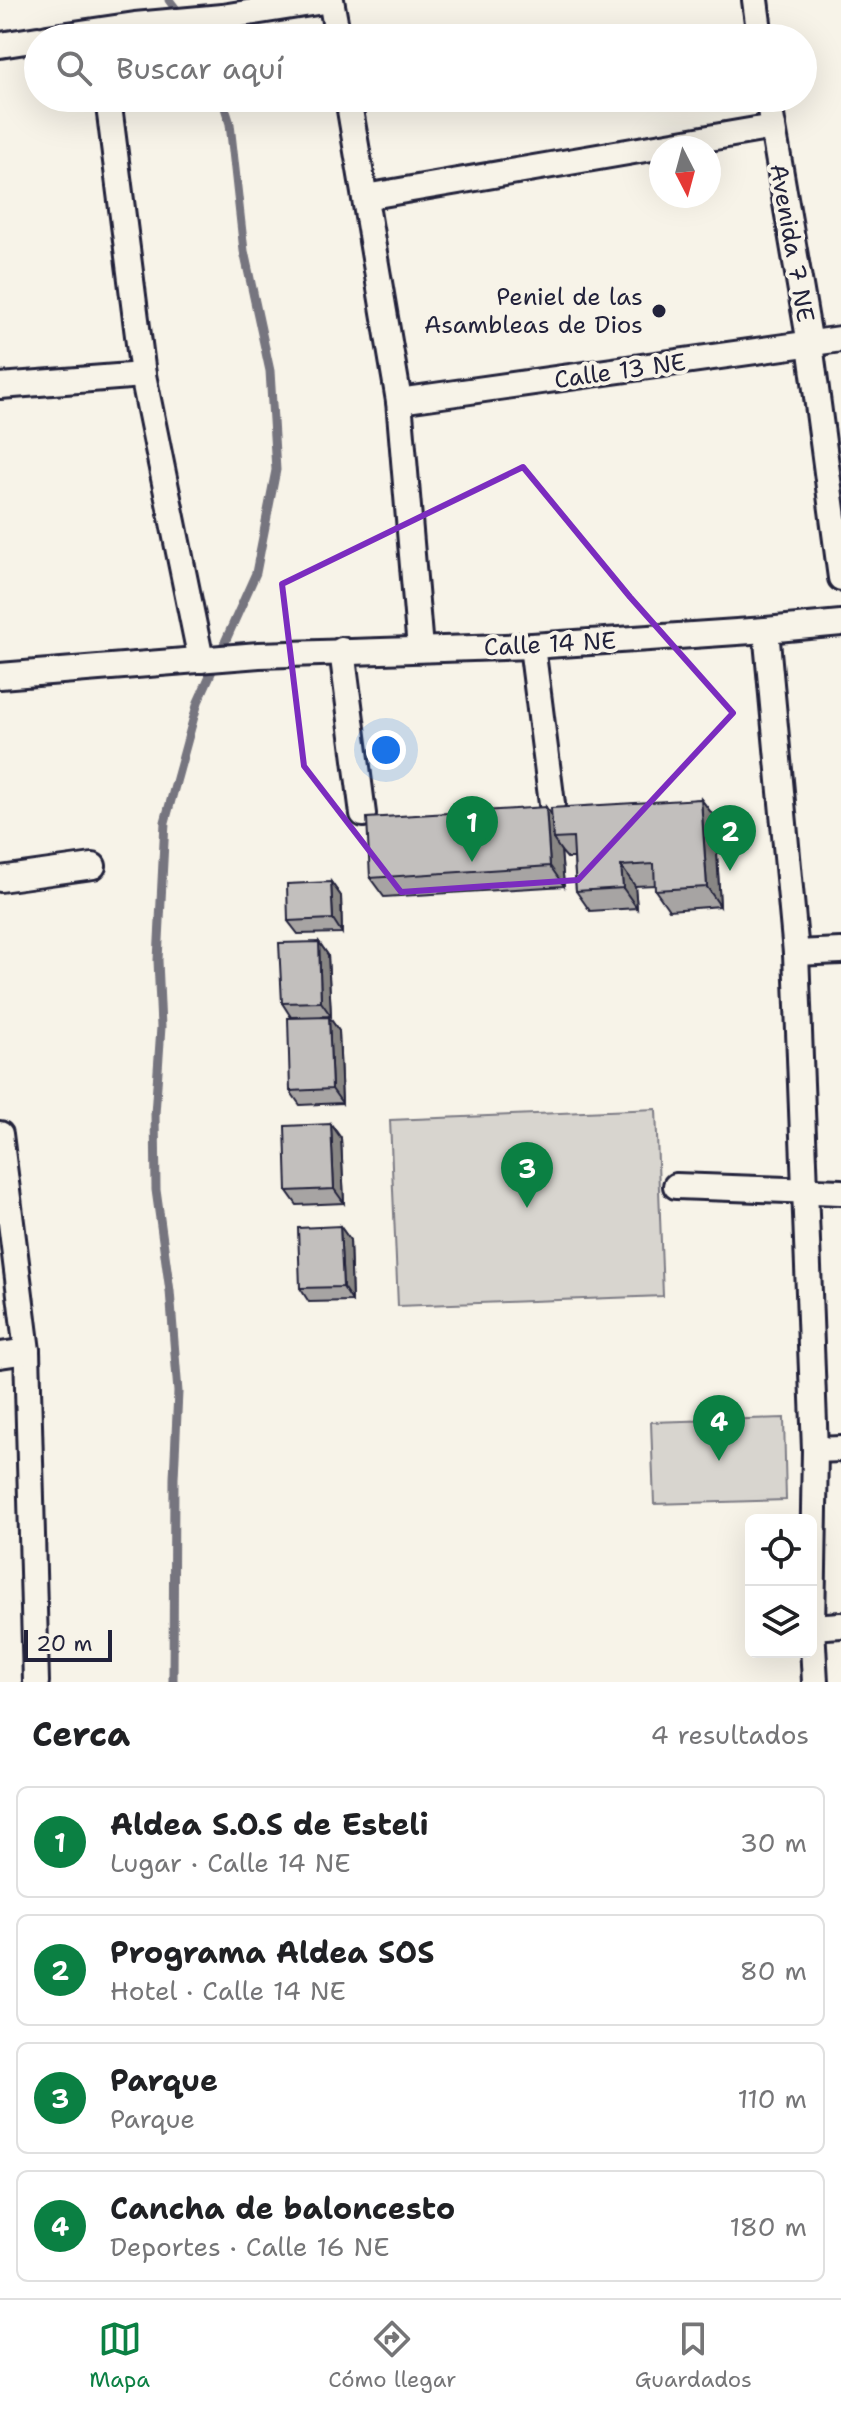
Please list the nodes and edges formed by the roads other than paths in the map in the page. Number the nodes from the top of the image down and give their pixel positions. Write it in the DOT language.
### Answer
graph roads {
  1 [pos="331,0"];
  2 [pos="755,0"];
  3 [pos="146,24"];
  4 [pos="335,24"];
  5 [pos="758,24"];
  6 [pos="24,41"];
  7 [pos="0,45"];
  8 [pos="110,112"];
  9 [pos="350,112"];
  10 [pos="770,112"];
  11 [pos="773,127"];
  12 [pos="365,197"];
  13 [pos="841,339"];
  14 [pos="810,344"];
  15 [pos="143,375"];
  16 [pos="0,386"];
  17 [pos="399,401"];
  18 [pos="841,578"];
  19 [pos="841,623"];
  20 [pos="766,630"];
  21 [pos="532,646"];
  22 [pos="420,649"];
  23 [pos="342,650"];
  24 [pos="206,660"];
  25 [pos="0,676"];
  26 [pos="552,804"];
  27 [pos="363,814"];
  28 [pos="93,866"];
  29 [pos="0,879"];
  30 [pos="841,951"];
  31 [pos="796,953"];
  32 [pos="0,1134"];
  33 [pos="676,1186"];
  34 [pos="807,1191"];
  35 [pos="841,1192"];
  36 [pos="27,1351"];
  37 [pos="0,1355"];
  38 [pos="841,1449"];
  39 [pos="815,1450"];
  40 [pos="813,1586"];
  41 [pos="841,1625"];
  42 [pos="817,1627"];
  43 [pos="814,1658"];
  44 [pos="36,1682"];
  45 [pos="815,1682"];
  1 -- 3 [label="street"];
  1 -- 4 [label="street"];
  2 -- 5 [label="street"];
  6 -- 7 [label="street"];
  8 -- 15 [label="street"];
  9 -- 12 [label="street"];
  10 -- 11 [label="street, Avenida 7 NE"];
  11 -- 12 [label="street"];
  11 -- 14 [label="street, Avenida 7 NE"];
  12 -- 17 [label="street"];
  13 -- 14 [label="street, Calle 13 NE"];
  14 -- 17 [label="street, Calle 13 NE"];
  14 -- 18 [label="street, Avenida 7 NE"];
  15 -- 16 [label="street"];
  15 -- 24 [label="street"];
  17 -- 22 [label="street"];
  19 -- 20 [label="street, Calle 14 NE"];
  20 -- 21 [label="street, Calle 14 NE"];
  20 -- 31 [label="street"];
  21 -- 22 [label="street, Calle 14 NE"];
  21 -- 26 [label="street"];
  22 -- 23 [label="street, Calle 14 NE"];
  23 -- 24 [label="street, Calle 14 NE"];
  23 -- 27 [label="street"];
  24 -- 25 [label="street, Calle 14 NE"];
  28 -- 29 [label="street"];
  30 -- 31 [label="street"];
  31 -- 34 [label="street"];
  32 -- 36 [label="street"];
  33 -- 34 [label="street"];
  34 -- 35 [label="street"];
  34 -- 39 [label="street"];
  36 -- 37 [label="street"];
  36 -- 44 [label="street"];
  38 -- 39 [label="street"];
  39 -- 40 [label="street"];
  41 -- 42 [label="street"];
  43 -- 45 [label="street"];
}
